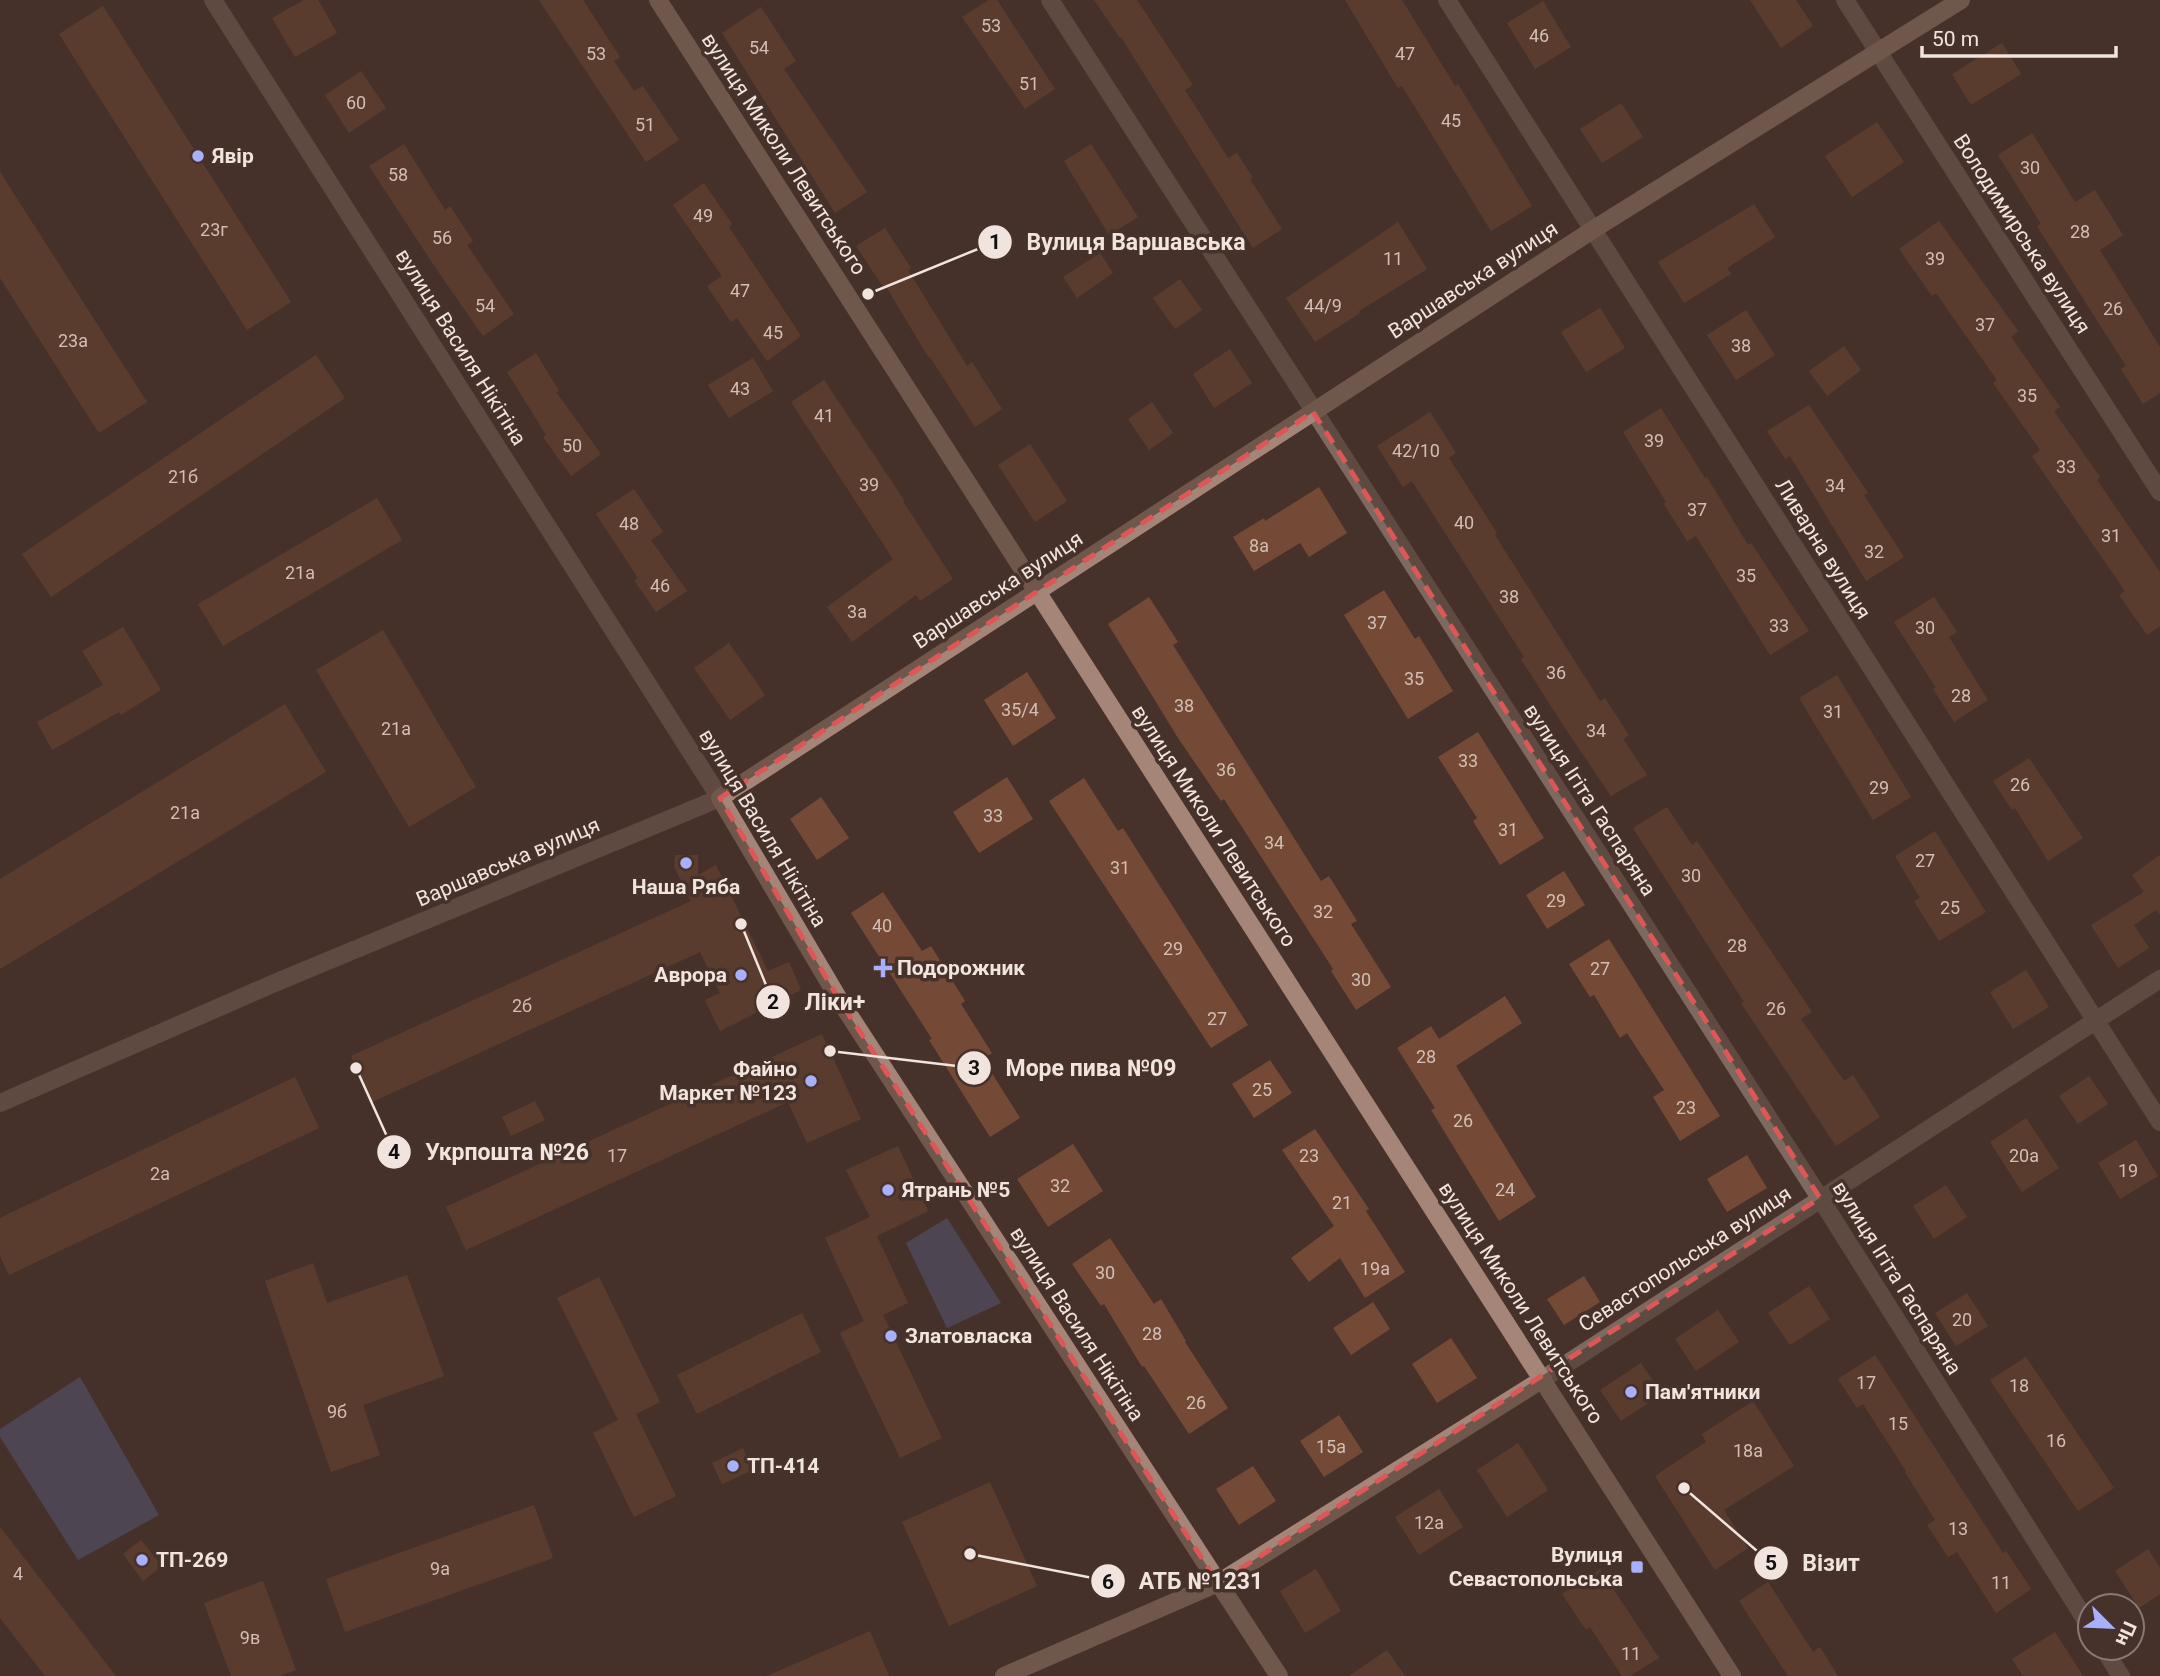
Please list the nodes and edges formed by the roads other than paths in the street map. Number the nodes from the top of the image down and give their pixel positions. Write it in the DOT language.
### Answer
graph roads {
  1 [pos="658,0"];
  2 [pos="1050,0"];
  3 [pos="1447,0"];
  4 [pos="1845,0"];
  5 [pos="1961,0"];
  6 [pos="220,2"];
  7 [pos="1878,51"];
  8 [pos="1594,229"];
  9 [pos="1313,412"];
  10 [pos="2160,492"];
  11 [pos="1038,593"];
  12 [pos="720,798"];
  13 [pos="2160,979"];
  14 [pos="2095,1021"];
  15 [pos="0,1103"];
  16 [pos="2160,1122"];
  17 [pos="1819,1198"];
  18 [pos="1543,1379"];
  19 [pos="1218,1583"];
  20 [pos="2076,1605"];
  21 [pos="1004,1676"];
  22 [pos="1279,1676"];
  23 [pos="1732,1676"];
  1 -- 11 [label="street, вулиця Миколи Левитського"];
  2 -- 9 [label="street, вулиця Ігіта Гаспаряна"];
  3 -- 8 [label="street, Ливарна вулиця"];
  4 -- 7 [label="street, Володимирська вулиця"];
  5 -- 7 [label="street, Варшавська вулиця"];
  6 -- 12 [label="street, вулиця Василя Нікітіна"];
  7 -- 8 [label="street, Варшавська вулиця"];
  7 -- 10 [label="street, Володимирська вулиця"];
  8 -- 9 [label="street, Варшавська вулиця"];
  8 -- 14 [label="street, Ливарна вулиця"];
  9 -- 11 [label="street, Варшавська вулиця"];
  9 -- 17 [label="street, вулиця Ігіта Гаспаряна"];
  11 -- 12 [label="street, Варшавська вулиця"];
  11 -- 18 [label="street, вулиця Миколи Левитського"];
  12 -- 15 [label="street, Варшавська вулиця"];
  12 -- 19 [label="street, вулиця Василя Нікітіна"];
  13 -- 14 [label="street, Севастопольська вулиця"];
  14 -- 16 [label="street, Ливарна вулиця"];
  14 -- 17 [label="street, Севастопольська вулиця"];
  17 -- 18 [label="street, Севастопольська вулиця"];
  17 -- 20 [label="street, вулиця Ігіта Гаспаряна"];
  18 -- 19 [label="street, Севастопольська вулиця"];
  18 -- 23 [label="street, вулиця Миколи Левитського"];
  19 -- 21 [label="street, Севастопольська вулиця"];
  19 -- 22 [label="street, вулиця Василя Нікітіна"];
}
